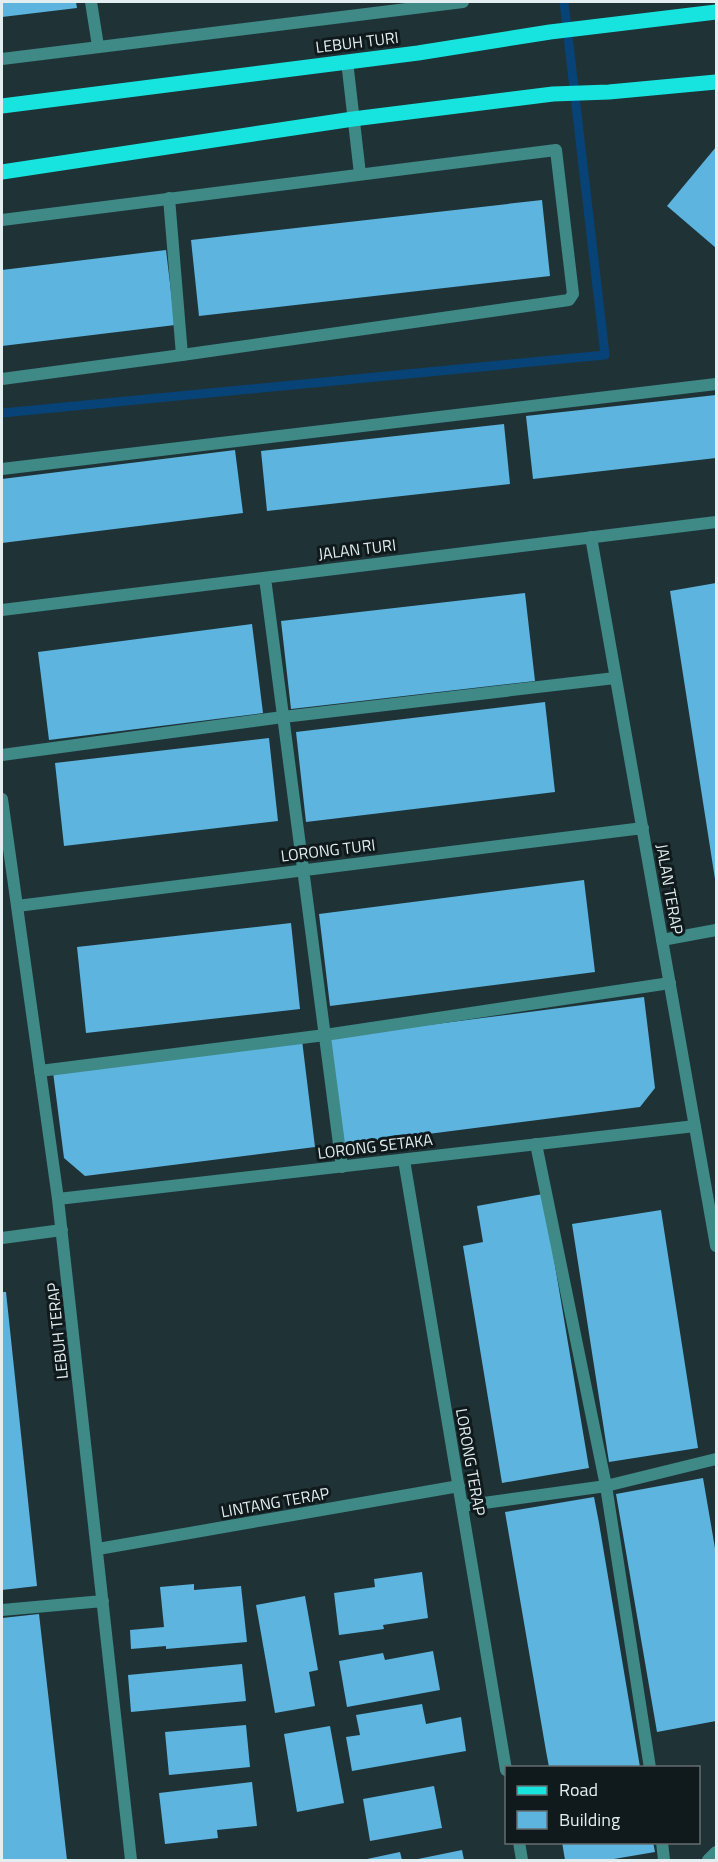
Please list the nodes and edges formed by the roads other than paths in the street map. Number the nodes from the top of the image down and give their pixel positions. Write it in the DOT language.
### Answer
graph roads {
  1 [pos="91,2"];
  2 [pos="463,2"];
  3 [pos="717,12"];
  4 [pos="98,46"];
  5 [pos="2,59"];
  6 [pos="347,61"];
  7 [pos="717,82"];
  8 [pos="2,106"];
  9 [pos="353,119"];
  10 [pos="2,172"];
  11 [pos="360,174"];
  12 [pos="169,198"];
  13 [pos="2,220"];
  14 [pos="182,355"];
  15 [pos="2,379"];
  16 [pos="717,384"];
  17 [pos="2,469"];
  18 [pos="717,522"];
  19 [pos="591,537"];
  20 [pos="266,578"];
  21 [pos="2,610"];
  22 [pos="615,678"];
  23 [pos="283,717"];
  24 [pos="2,756"];
  25 [pos="2,799"];
  26 [pos="643,828"];
  27 [pos="304,870"];
  28 [pos="17,906"];
  29 [pos="717,930"];
  30 [pos="662,940"];
  31 [pos="670,983"];
  32 [pos="325,1035"];
  33 [pos="40,1071"];
  34 [pos="695,1126"];
  35 [pos="536,1144"];
  36 [pos="404,1160"];
  37 [pos="342,1167"];
  38 [pos="58,1200"];
  39 [pos="62,1230"];
  40 [pos="715,1231"];
  41 [pos="2,1238"];
  42 [pos="717,1246"];
  43 [pos="717,1459"];
  44 [pos="459,1486"];
  45 [pos="606,1486"];
  46 [pos="462,1506"];
  47 [pos="98,1549"];
  48 [pos="103,1601"];
  49 [pos="2,1610"];
  50 [pos="506,1766"];
  51 [pos="650,1766"];
  52 [pos="519,1844"];
  53 [pos="662,1844"];
  54 [pos="717,1852"];
  55 [pos="131,1860"];
  56 [pos="522,1860"];
  57 [pos="664,1860"];
  58 [pos="708,1860"];
  1 -- 4 [label="street"];
  2 -- 4 [label="street, LEBUH TURI"];
  3 -- 6 [label="main road, LEBUH TURI"];
  4 -- 5 [label="street, LEBUH TURI"];
  6 -- 8 [label="main road, LEBUH TURI"];
  6 -- 9 [label="street"];
  7 -- 9 [label="main road"];
  9 -- 10 [label="main road"];
  9 -- 11 [label="street"];
  11 -- 12 [label="street"];
  11 -- 14 [label="street"];
  12 -- 13 [label="street"];
  12 -- 14 [label="street"];
  14 -- 15 [label="street"];
  16 -- 17 [label="street"];
  18 -- 19 [label="street, JALAN TURI"];
  19 -- 20 [label="street, JALAN TURI"];
  19 -- 22 [label="street, JALAN TERAP"];
  20 -- 21 [label="street, JALAN TURI"];
  20 -- 23 [label="street"];
  22 -- 23 [label="street"];
  22 -- 26 [label="street, JALAN TERAP"];
  23 -- 24 [label="street"];
  23 -- 27 [label="street"];
  25 -- 28 [label="street, LEBUH TERAP"];
  26 -- 27 [label="street, LORONG TURI"];
  26 -- 30 [label="street, JALAN TERAP"];
  27 -- 28 [label="street, LORONG TURI"];
  27 -- 32 [label="street"];
  28 -- 33 [label="street, LEBUH TERAP"];
  29 -- 30 [label="street"];
  30 -- 31 [label="street, JALAN TERAP"];
  31 -- 32 [label="street"];
  31 -- 34 [label="street, JALAN TERAP"];
  32 -- 33 [label="street"];
  32 -- 37 [label="street"];
  33 -- 38 [label="street, LEBUH TERAP"];
  34 -- 35 [label="street, LORONG SETAKA"];
  34 -- 40 [label="street, JALAN TERAP"];
  35 -- 36 [label="street, LORONG SETAKA"];
  35 -- 45 [label="street"];
  36 -- 37 [label="street, LORONG SETAKA"];
  36 -- 44 [label="street, LORONG TERAP"];
  37 -- 38 [label="street, LORONG SETAKA"];
  38 -- 39 [label="street, LEBUH TERAP"];
  39 -- 41 [label="street"];
  39 -- 47 [label="street, LEBUH TERAP"];
  40 -- 42 [label="street, JALAN TERAP"];
  43 -- 45 [label="street"];
  44 -- 46 [label="street, LORONG TERAP"];
  44 -- 47 [label="street, LINTANG TERAP"];
  45 -- 46 [label="street"];
  45 -- 51 [label="street"];
  46 -- 50 [label="street, LORONG TERAP"];
  47 -- 48 [label="street, LEBUH TERAP"];
  48 -- 49 [label="street"];
  48 -- 55 [label="street, LEBUH TERAP"];
  52 -- 56 [label="street"];
  53 -- 57 [label="street"];
  54 -- 58 [label="street"];
}
